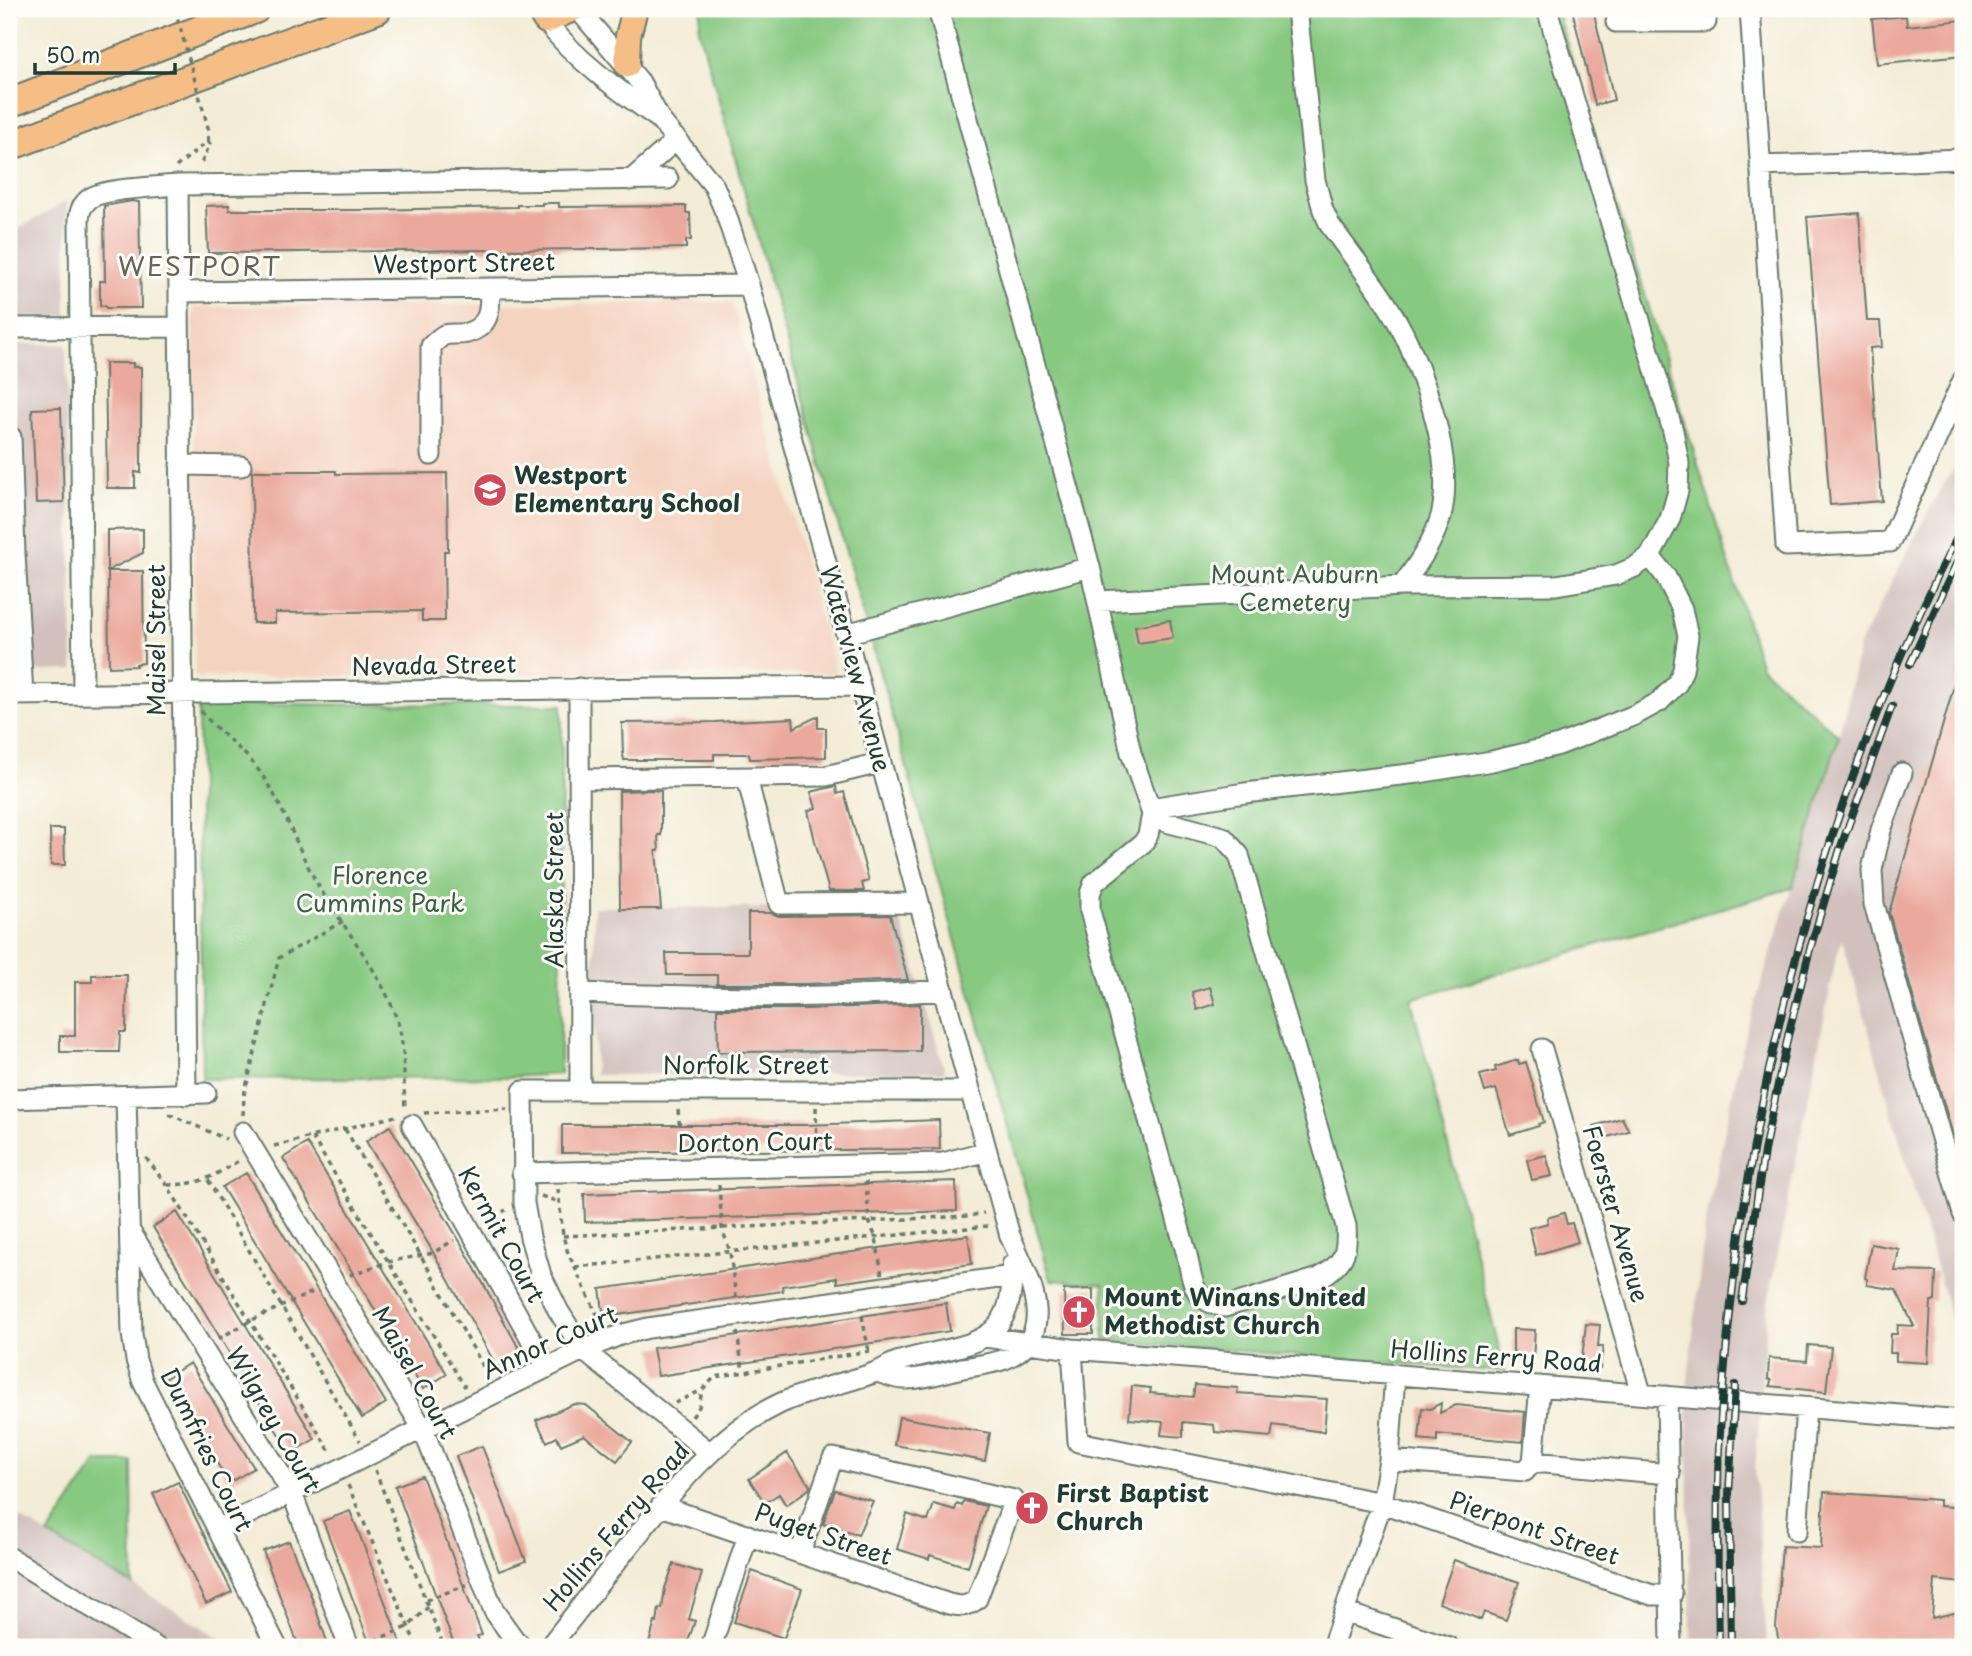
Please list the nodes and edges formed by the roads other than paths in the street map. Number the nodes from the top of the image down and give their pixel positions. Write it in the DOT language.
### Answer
graph roads {
  1 [pos="255,9"];
  2 [pos="377,9"];
  3 [pos="575,9"];
  4 [pos="635,9"];
  5 [pos="937,9"];
  6 [pos="1297,9"];
  7 [pos="1547,9"];
  8 [pos="1706,9"];
  9 [pos="1750,9"];
  10 [pos="541,13"];
  11 [pos="1616,22"];
  12 [pos="627,65"];
  13 [pos="9,103"];
  14 [pos="661,121"];
  15 [pos="677,139"];
  16 [pos="15,145"];
  17 [pos="1963,159"];
  18 [pos="1760,166"];
  19 [pos="174,179"];
  20 [pos="668,179"];
  21 [pos="631,180"];
  22 [pos="749,285"];
  23 [pos="490,288"];
  24 [pos="179,292"];
  25 [pos="179,327"];
  26 [pos="9,328"];
  27 [pos="80,328"];
  28 [pos="1963,380"];
  29 [pos="10,437"];
  30 [pos="431,455"];
  31 [pos="180,465"];
  32 [pos="241,466"];
  33 [pos="11,521"];
  34 [pos="12,554"];
  35 [pos="1650,556"];
  36 [pos="1090,567"];
  37 [pos="1402,586"];
  38 [pos="1099,601"];
  39 [pos="846,634"];
  40 [pos="860,686"];
  41 [pos="579,688"];
  42 [pos="182,693"];
  43 [pos="83,694"];
  44 [pos="16,695"];
  45 [pos="880,763"];
  46 [pos="1902,773"];
  47 [pos="579,779"];
  48 [pos="747,779"];
  49 [pos="1151,811"];
  50 [pos="919,903"];
  51 [pos="943,990"];
  52 [pos="580,993"];
  53 [pos="1542,1049"];
  54 [pos="580,1091"];
  55 [pos="969,1091"];
  56 [pos="206,1093"];
  57 [pos="186,1095"];
  58 [pos="134,1096"];
  59 [pos="9,1099"];
  60 [pos="409,1120"];
  61 [pos="243,1132"];
  62 [pos="988,1151"];
  63 [pos="522,1173"];
  64 [pos="1963,1214"];
  65 [pos="1007,1223"];
  66 [pos="130,1230"];
  67 [pos="1012,1276"];
  68 [pos="990,1332"];
  69 [pos="1026,1342"];
  70 [pos="1072,1349"];
  71 [pos="583,1350"];
  72 [pos="547,1368"];
  73 [pos="877,1372"];
  74 [pos="1395,1374"];
  75 [pos="1539,1385"];
  76 [pos="1641,1393"];
  77 [pos="1667,1396"];
  78 [pos="1806,1408"];
  79 [pos="1963,1420"];
  80 [pos="423,1429"];
  81 [pos="710,1453"];
  82 [pos="1389,1461"];
  83 [pos="1533,1462"];
  84 [pos="1670,1474"];
  85 [pos="292,1493"];
  86 [pos="1382,1503"];
  87 [pos="661,1506"];
  88 [pos="218,1529"];
  89 [pos="1797,1531"];
  90 [pos="748,1535"];
  91 [pos="800,1553"];
  92 [pos="9,1557"];
  93 [pos="1672,1594"];
  94 [pos="1344,1612"];
  95 [pos="156,1647"];
  96 [pos="277,1647"];
  97 [pos="349,1647"];
  98 [pos="523,1647"];
  99 [pos="549,1647"];
  100 [pos="711,1647"];
  101 [pos="1332,1647"];
  102 [pos="1449,1647"];
  103 [pos="1671,1647"];
  1 -- 13 [label="highway"];
  2 -- 16 [label="highway"];
  3 -- 10 [label="main road"];
  3 -- 12 [label="street, Waterview Avenue"];
  4 -- 12 [label="main road"];
  5 -- 36 [label="street"];
  6 -- 37 [label="street"];
  7 -- 35 [label="street"];
  8 -- 11 [label="street"];
  9 -- 18 [label="street"];
  10 -- 14 [label="street, Waterview Avenue"];
  12 -- 14 [label="street, Waterview Avenue"];
  14 -- 15 [label="street, Waterview Avenue"];
  15 -- 21 [label="street"];
  15 -- 22 [label="street, Waterview Avenue"];
  17 -- 18 [label="street"];
  18 -- 28 [label="street"];
  19 -- 21 [label="street"];
  19 -- 24 [label="street, Maisel Street"];
  19 -- 27 [label="street"];
  20 -- 21 [label="street"];
  22 -- 23 [label="street, Westport Street"];
  22 -- 39 [label="street, Waterview Avenue"];
  23 -- 24 [label="street, Westport Street"];
  23 -- 30 [label="street"];
  24 -- 25 [label="street, Maisel Street"];
  25 -- 27 [label="street"];
  25 -- 31 [label="street, Maisel Street"];
  26 -- 27 [label="street"];
  27 -- 43 [label="street"];
  29 -- 33 [label="street"];
  31 -- 32 [label="street"];
  31 -- 42 [label="street, Maisel Street"];
  33 -- 34 [label="street"];
  34 -- 44 [label="street"];
  35 -- 37 [label="street"];
  35 -- 49 [label="street"];
  36 -- 38 [label="street"];
  36 -- 39 [label="street"];
  37 -- 38 [label="street"];
  38 -- 49 [label="street"];
  39 -- 40 [label="street, Waterview Avenue"];
  40 -- 41 [label="street, Nevada Street"];
  40 -- 45 [label="street, Waterview Avenue"];
  41 -- 42 [label="street, Nevada Street"];
  41 -- 47 [label="street, Alaska Street"];
  42 -- 43 [label="street, Nevada Street"];
  42 -- 57 [label="street, Maisel Street"];
  43 -- 44 [label="street, Nevada Street"];
  45 -- 48 [label="street"];
  45 -- 50 [label="street, Waterview Avenue"];
  46 -- 64 [label="street"];
  47 -- 48 [label="street"];
  47 -- 52 [label="street, Alaska Street"];
  48 -- 50 [label="street"];
  49 -- 49 [label="street"];
  50 -- 51 [label="street, Waterview Avenue"];
  51 -- 52 [label="street"];
  51 -- 55 [label="street, Waterview Avenue"];
  52 -- 54 [label="street, Alaska Street"];
  53 -- 76 [label="street, Foerster Avenue"];
  54 -- 55 [label="street, Norfolk Street"];
  54 -- 63 [label="street, Norfolk Street"];
  55 -- 62 [label="street, Waterview Avenue"];
  56 -- 57 [label="street"];
  57 -- 58 [label="street"];
  58 -- 59 [label="street"];
  58 -- 66 [label="street, Dumfries Court"];
  60 -- 72 [label="street, Kermit Court"];
  61 -- 80 [label="street, Maisel Court"];
  62 -- 63 [label="street, Dorton Court"];
  62 -- 65 [label="street, Waterview Avenue"];
  63 -- 71 [label="street"];
  65 -- 67 [label="street, Waterview Avenue"];
  65 -- 69 [label="street, Waterview Avenue"];
  66 -- 85 [label="street, Wilgrey Court"];
  66 -- 88 [label="street, Dumfries Court"];
  67 -- 68 [label="street, Waterview Avenue"];
  67 -- 71 [label="street, Annor Court"];
  68 -- 69 [label="street, Hollins Ferry Road"];
  68 -- 73 [label="street, Hollins Ferry Road"];
  69 -- 70 [label="street, Hollins Ferry Road"];
  69 -- 73 [label="street, Hollins Ferry Road"];
  70 -- 74 [label="street, Hollins Ferry Road"];
  70 -- 86 [label="street, Pierpont Street"];
  71 -- 72 [label="street, Annor Court"];
  71 -- 81 [label="street"];
  72 -- 80 [label="street, Annor Court"];
  73 -- 81 [label="street, Hollins Ferry Road"];
  74 -- 75 [label="street, Hollins Ferry Road"];
  74 -- 82 [label="street"];
  75 -- 76 [label="street, Hollins Ferry Road"];
  75 -- 83 [label="street"];
  76 -- 77 [label="street, Hollins Ferry Road"];
  77 -- 78 [label="street, Hollins Ferry Road"];
  77 -- 84 [label="street"];
  78 -- 79 [label="street, Hollins Ferry Road"];
  78 -- 89 [label="street"];
  80 -- 85 [label="street, Annor Court"];
  80 -- 98 [label="street, Maisel Court"];
  81 -- 87 [label="street, Hollins Ferry Road"];
  82 -- 83 [label="street"];
  82 -- 86 [label="street"];
  83 -- 84 [label="street"];
  84 -- 93 [label="street"];
  85 -- 88 [label="street, Annor Court"];
  85 -- 97 [label="street, Wilgrey Court"];
  86 -- 93 [label="street, Pierpont Street"];
  86 -- 94 [label="street"];
  87 -- 90 [label="street, Puget Street"];
  87 -- 99 [label="street, Hollins Ferry Road"];
  88 -- 96 [label="street, Dumfries Court"];
  90 -- 91 [label="street, Puget Street"];
  90 -- 100 [label="street"];
  91 -- 91 [label="street, Puget Street"];
  92 -- 95 [label="street"];
  93 -- 103 [label="street"];
  94 -- 101 [label="street"];
  94 -- 102 [label="street"];
}
